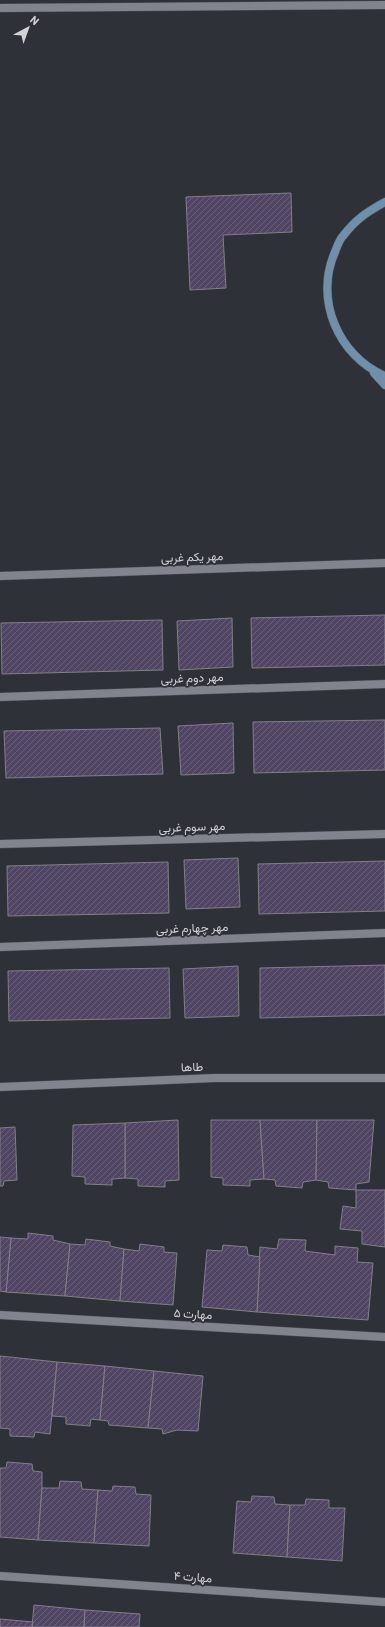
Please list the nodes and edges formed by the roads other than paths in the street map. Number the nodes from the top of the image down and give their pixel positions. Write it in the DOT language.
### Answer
graph roads {
  1 [pos="385,4"];
  2 [pos="0,8"];
  3 [pos="385,202"];
  4 [pos="372,371"];
  5 [pos="385,376"];
  6 [pos="385,386"];
  7 [pos="385,563"];
  8 [pos="0,576"];
  9 [pos="385,684"];
  10 [pos="0,697"];
  11 [pos="385,834"];
  12 [pos="0,844"];
  13 [pos="385,933"];
  14 [pos="0,947"];
  15 [pos="385,1078"];
  16 [pos="0,1087"];
  17 [pos="0,1315"];
  18 [pos="385,1337"];
  19 [pos="0,1576"];
  20 [pos="385,1602"];
  1 -- 2 [label="street"];
  3 -- 4 [label="street"];
  4 -- 5 [label="street"];
  4 -- 6 [label="street"];
  7 -- 8 [label="street, مهر یکم غربی"];
  9 -- 10 [label="street, مهر دوم غربی"];
  11 -- 12 [label="street, مهر سوم غربی"];
  13 -- 14 [label="street, مهر چهارم غربی"];
  15 -- 16 [label="street, طاها"];
  17 -- 18 [label="street, مهارت ۵"];
  19 -- 20 [label="street, مهارت ۴"];
}
